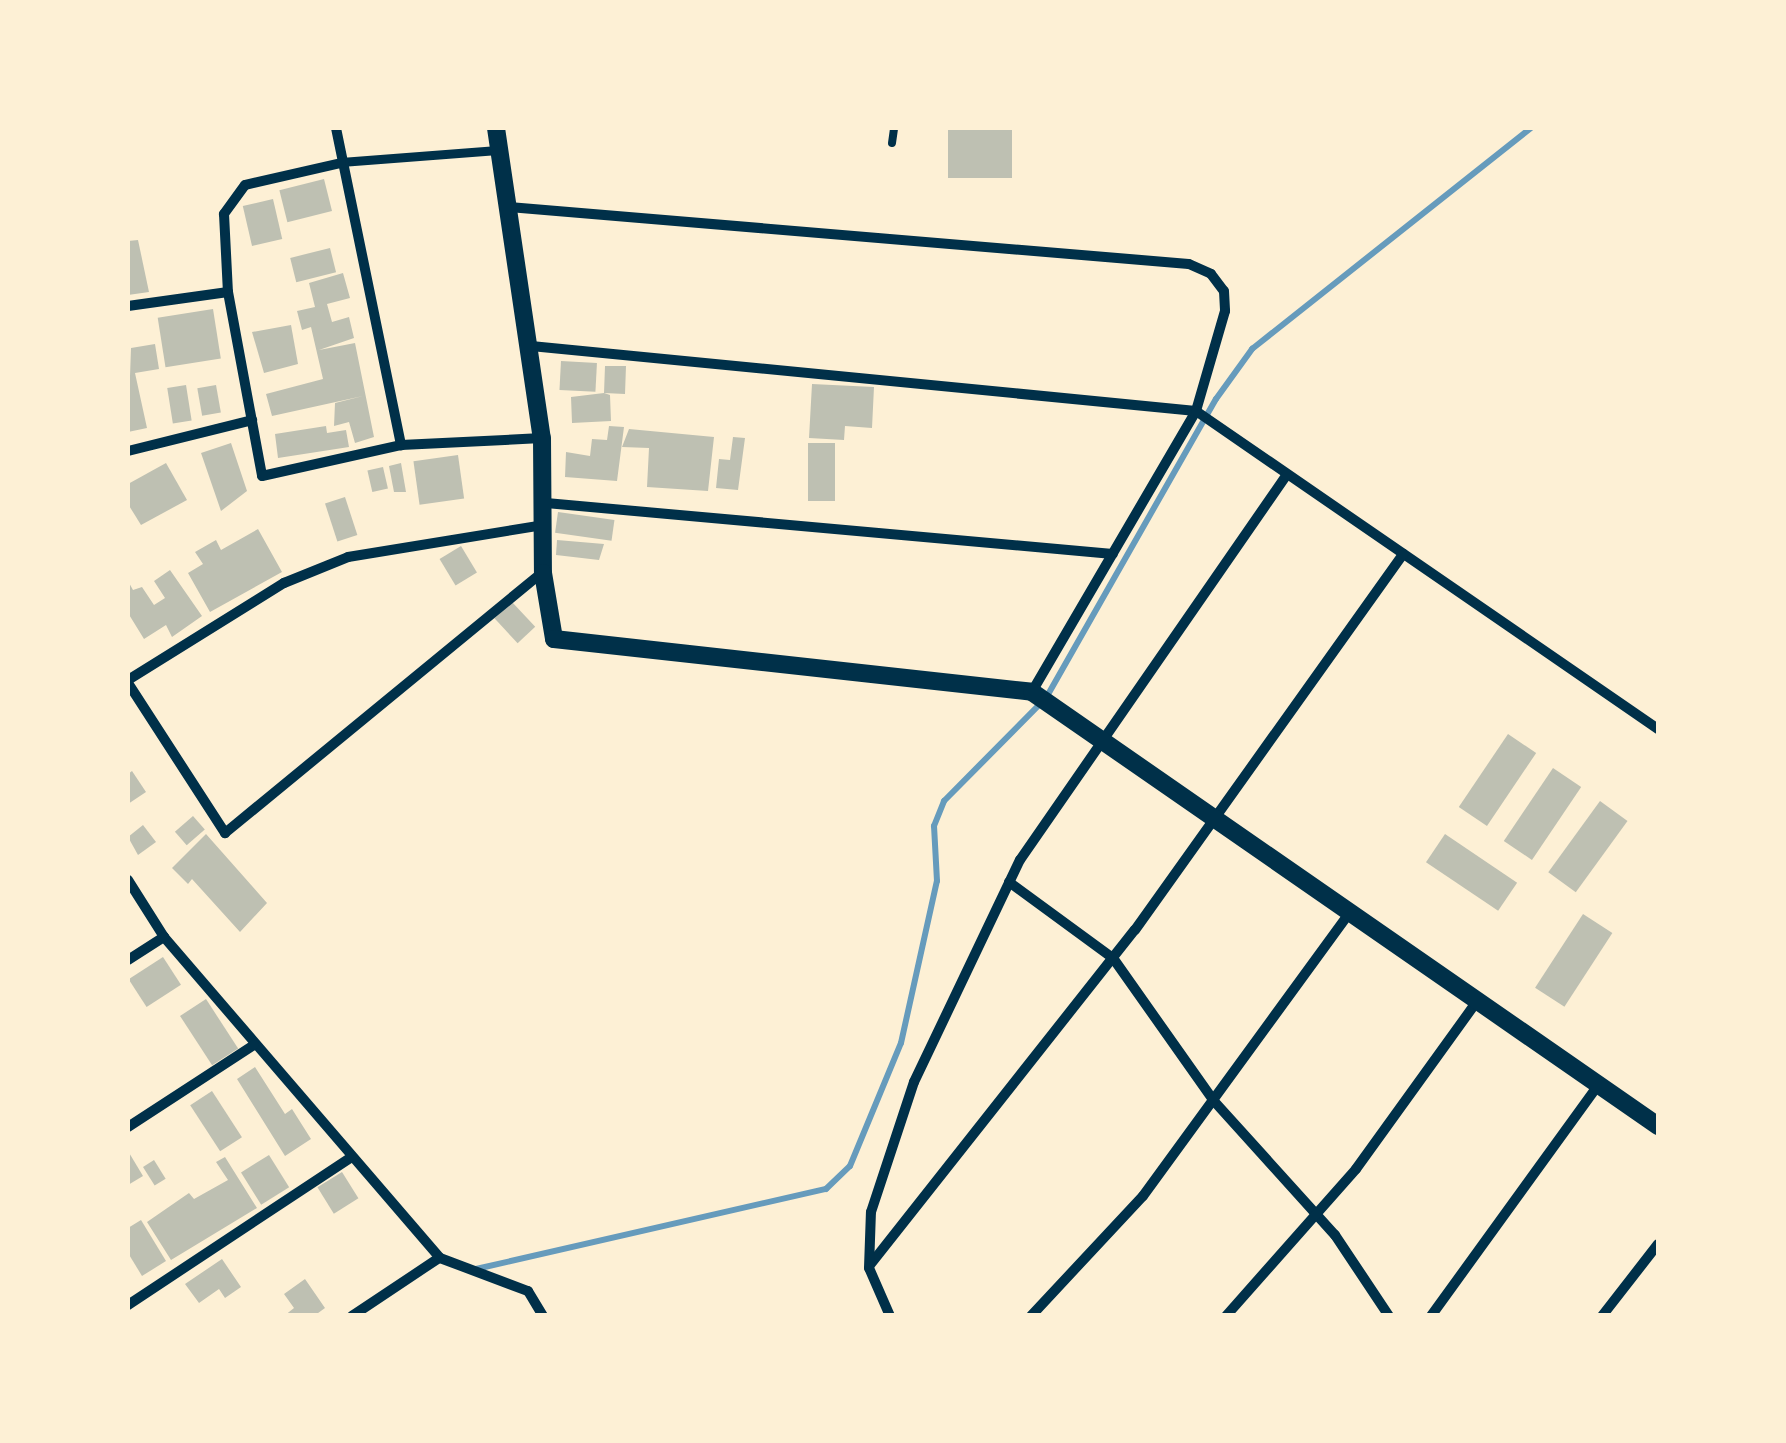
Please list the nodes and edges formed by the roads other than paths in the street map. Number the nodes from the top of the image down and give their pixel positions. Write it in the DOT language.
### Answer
graph roads {
  1 [pos="336,128"];
  2 [pos="496,128"];
  3 [pos="894,128"];
  4 [pos="892,143"];
  5 [pos="500,150"];
  6 [pos="341,162"];
  7 [pos="510,207"];
  8 [pos="228,292"];
  9 [pos="128,306"];
  10 [pos="531,346"];
  11 [pos="1196,411"];
  12 [pos="252,420"];
  13 [pos="542,438"];
  14 [pos="401,445"];
  15 [pos="128,451"];
  16 [pos="1287,474"];
  17 [pos="546,503"];
  18 [pos="544,526"];
  19 [pos="1113,554"];
  20 [pos="1403,554"];
  21 [pos="543,573"];
  22 [pos="128,681"];
  23 [pos="1032,692"];
  24 [pos="1658,729"];
  25 [pos="1104,738"];
  26 [pos="1216,817"];
  27 [pos="128,880"];
  28 [pos="1009,882"];
  29 [pos="1351,911"];
  30 [pos="164,937"];
  31 [pos="1114,958"];
  32 [pos="128,960"];
  33 [pos="1478,1000"];
  34 [pos="254,1045"];
  35 [pos="1599,1084"];
  36 [pos="1212,1100"];
  37 [pos="1658,1126"];
  38 [pos="128,1128"];
  39 [pos="349,1159"];
  40 [pos="1316,1214"];
  41 [pos="1658,1244"];
  42 [pos="440,1258"];
  43 [pos="868,1268"];
  44 [pos="128,1305"];
  45 [pos="352,1316"];
  46 [pos="543,1316"];
  47 [pos="890,1316"];
  48 [pos="1031,1316"];
  49 [pos="1226,1316"];
  50 [pos="1390,1316"];
  51 [pos="1431,1316"];
  52 [pos="1602,1316"];
  1 -- 6 [label="street"];
  2 -- 5 [label="street"];
  3 -- 4 [label="lane"];
  5 -- 6 [label="street"];
  5 -- 7 [label="street"];
  6 -- 8 [label="street"];
  6 -- 14 [label="street"];
  7 -- 10 [label="street"];
  7 -- 11 [label="street"];
  8 -- 9 [label="street"];
  8 -- 12 [label="street"];
  10 -- 11 [label="street"];
  10 -- 13 [label="street"];
  11 -- 16 [label="street"];
  11 -- 19 [label="street"];
  12 -- 14 [label="street"];
  12 -- 15 [label="street"];
  13 -- 14 [label="street"];
  13 -- 17 [label="street"];
  16 -- 20 [label="street"];
  16 -- 25 [label="street"];
  17 -- 18 [label="street"];
  17 -- 19 [label="street"];
  18 -- 21 [label="street"];
  18 -- 22 [label="street"];
  19 -- 23 [label="street"];
  20 -- 24 [label="street"];
  20 -- 26 [label="street"];
  21 -- 22 [label="street"];
  21 -- 23 [label="street"];
  23 -- 25 [label="street"];
  25 -- 26 [label="street"];
  25 -- 28 [label="street"];
  26 -- 29 [label="street"];
  26 -- 31 [label="street"];
  27 -- 30 [label="street"];
  28 -- 31 [label="street"];
  28 -- 43 [label="street"];
  29 -- 33 [label="street"];
  29 -- 36 [label="street"];
  30 -- 32 [label="street"];
  30 -- 34 [label="street"];
  31 -- 36 [label="street"];
  31 -- 43 [label="street"];
  33 -- 35 [label="street"];
  33 -- 40 [label="street"];
  34 -- 38 [label="street"];
  34 -- 39 [label="street"];
  35 -- 37 [label="street"];
  35 -- 51 [label="street"];
  36 -- 40 [label="street"];
  36 -- 48 [label="street"];
  39 -- 42 [label="street"];
  39 -- 44 [label="street"];
  40 -- 49 [label="street"];
  40 -- 50 [label="street"];
  41 -- 52 [label="street"];
  42 -- 45 [label="street"];
  42 -- 46 [label="street"];
  43 -- 47 [label="street"];
}
